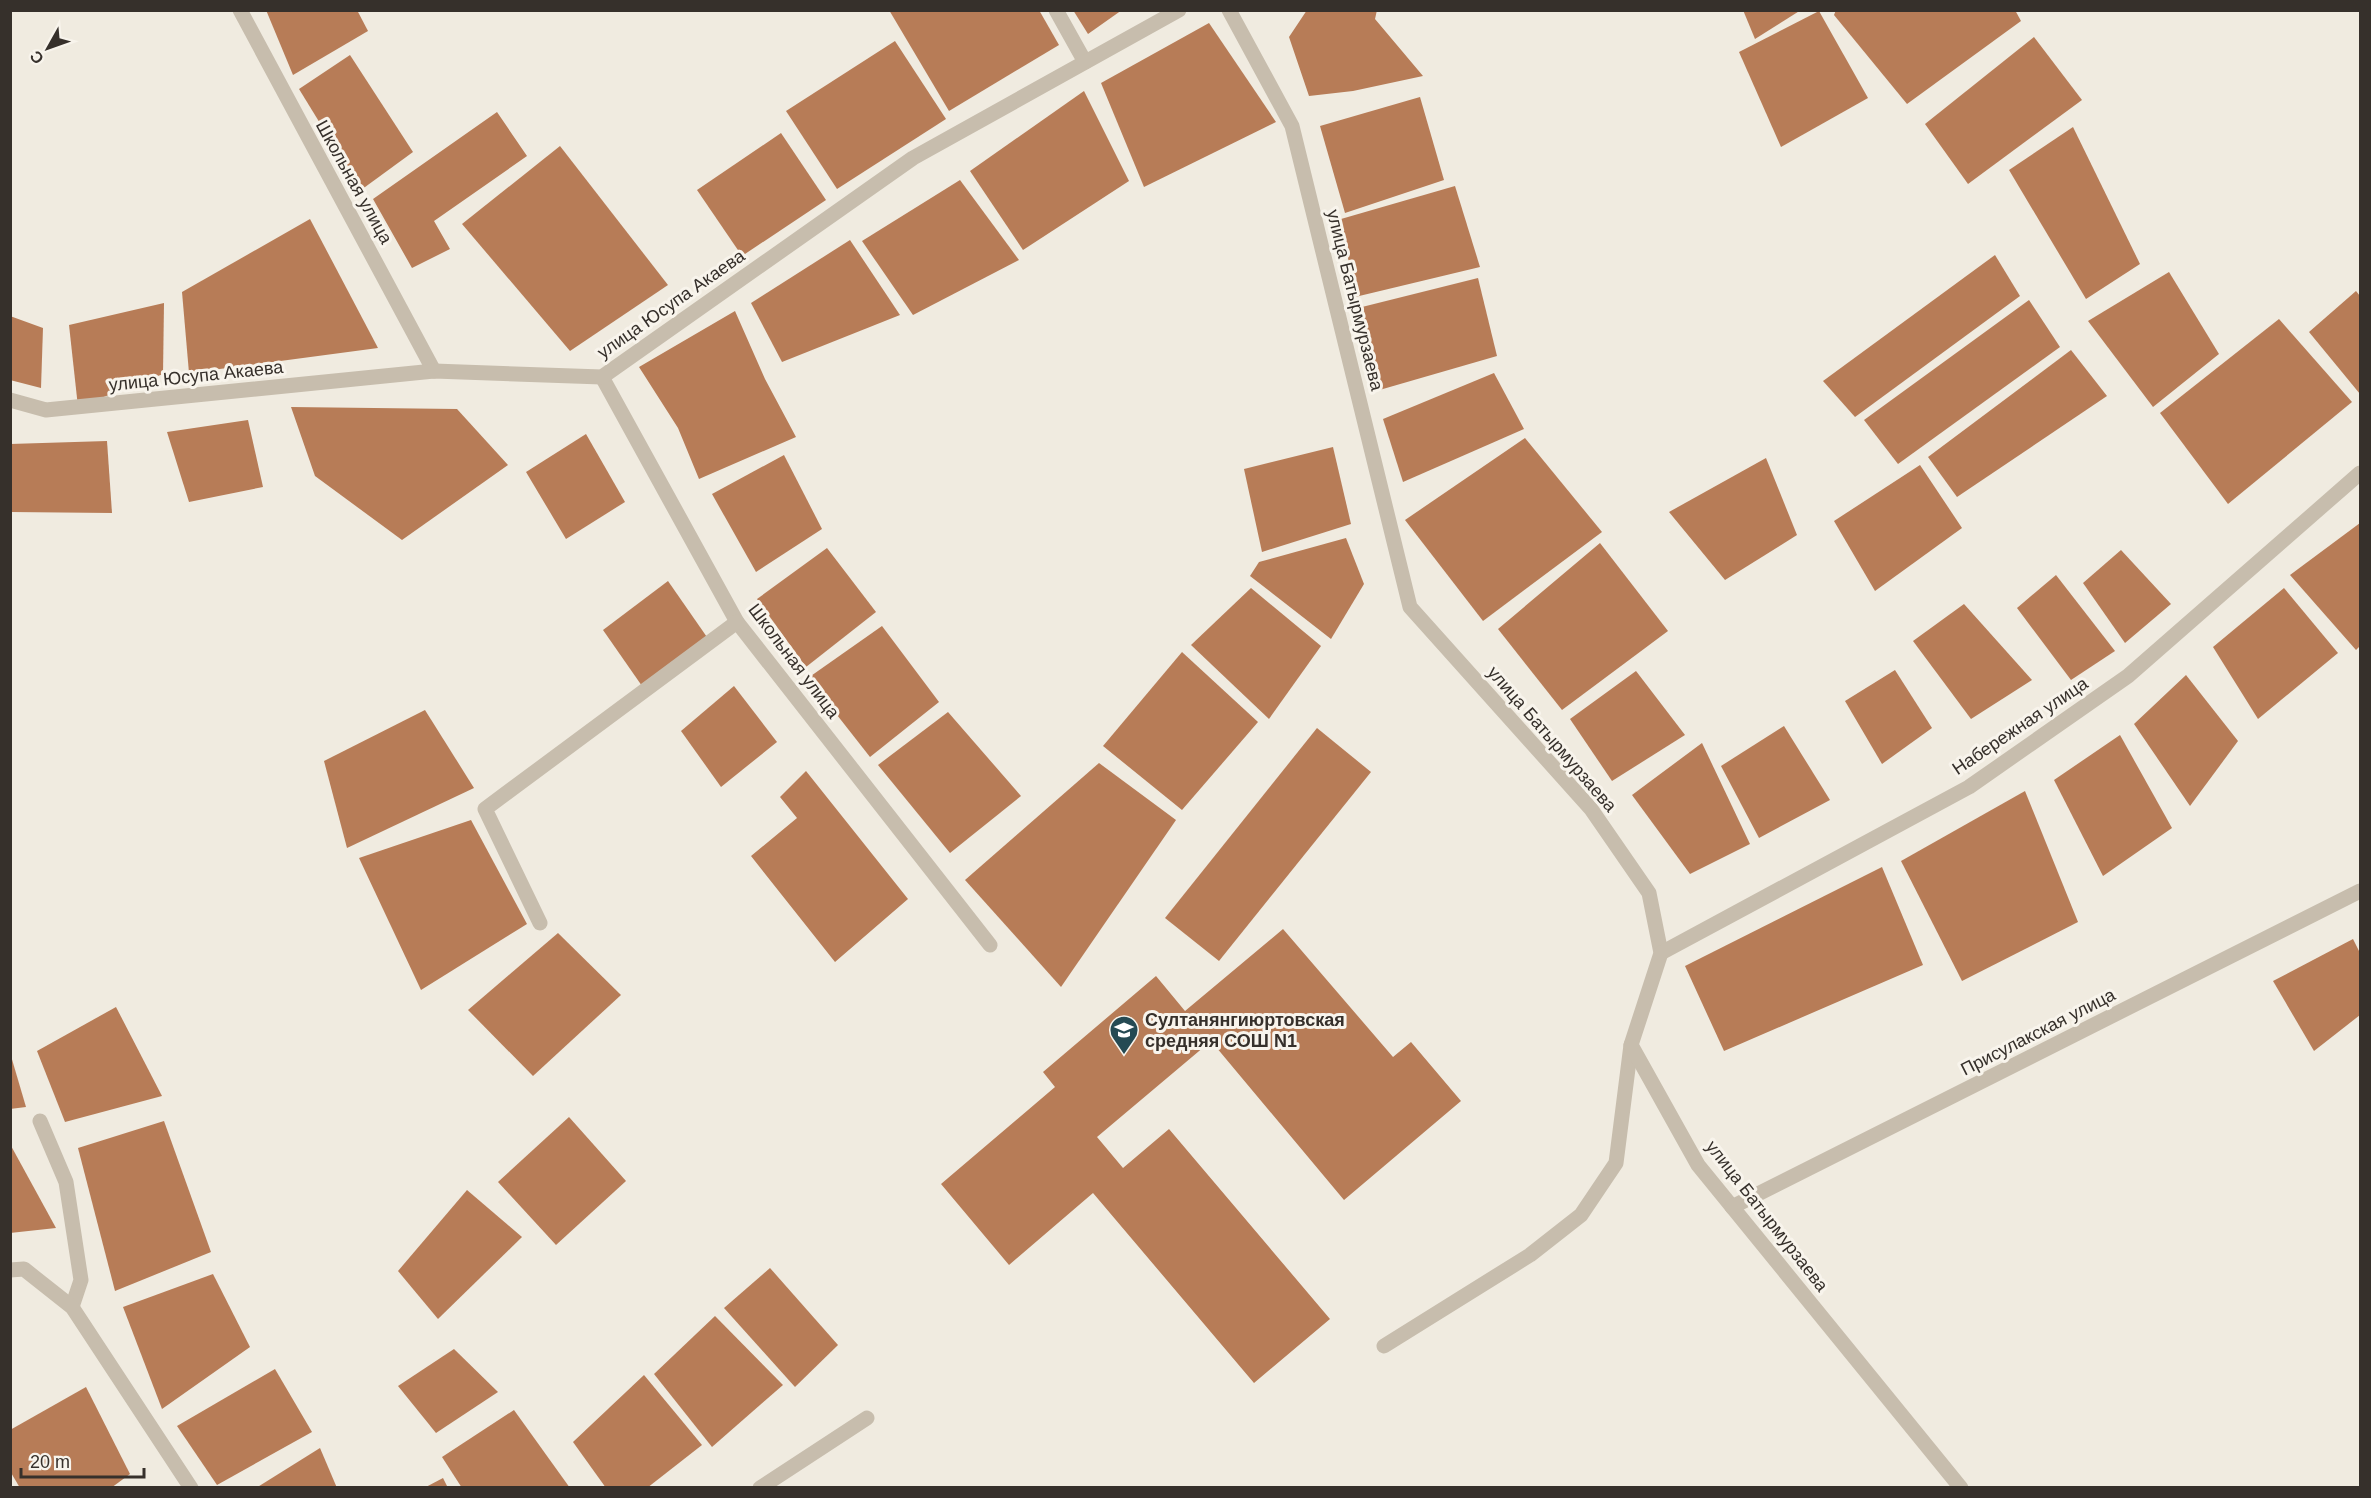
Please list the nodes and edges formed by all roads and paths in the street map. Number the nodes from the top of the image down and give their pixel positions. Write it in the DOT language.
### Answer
graph roads {
  1 [pos="240,10"];
  2 [pos="1056,10"];
  3 [pos="1179,10"];
  4 [pos="1228,10"];
  5 [pos="1085,62"];
  6 [pos="434,371"];
  7 [pos="602,377"];
  8 [pos="10,400"];
  9 [pos="2361,473"];
  10 [pos="737,622"];
  11 [pos="2361,891"];
  12 [pos="540,923"];
  13 [pos="990,945"];
  14 [pos="1661,953"];
  15 [pos="1631,1045"];
  16 [pos="40,1121"];
  17 [pos="1732,1207"];
  18 [pos="10,1270"];
  19 [pos="72,1307"];
  20 [pos="1384,1347"];
  21 [pos="867,1418"];
  22 [pos="191,1488"];
  23 [pos="760,1488"];
  24 [pos="1961,1488"];
  1 -- 6 [label="street, Школьная улица"];
  2 -- 5 [label="street"];
  3 -- 5 [label="street, улица Юсупа Акаева"];
  4 -- 14 [label="street, улица Батырмурзаева"];
  5 -- 7 [label="street, улица Юсупа Акаева"];
  6 -- 7 [label="street, улица Юсупа Акаева"];
  6 -- 8 [label="street, улица Юсупа Акаева"];
  7 -- 10 [label="street, Школьная улица"];
  9 -- 14 [label="street, Набережная улица"];
  10 -- 12 [label="street"];
  10 -- 13 [label="street, Школьная улица"];
  11 -- 17 [label="street, Присулакская улица"];
  14 -- 15 [label="street, улица Батырмурзаева"];
  15 -- 17 [label="street, улица Батырмурзаева"];
  15 -- 20 [label="street"];
  16 -- 19 [label="street"];
  17 -- 24 [label="street, улица Батырмурзаева"];
  18 -- 19 [label="street"];
  19 -- 22 [label="street"];
  21 -- 23 [label="street"];
}
